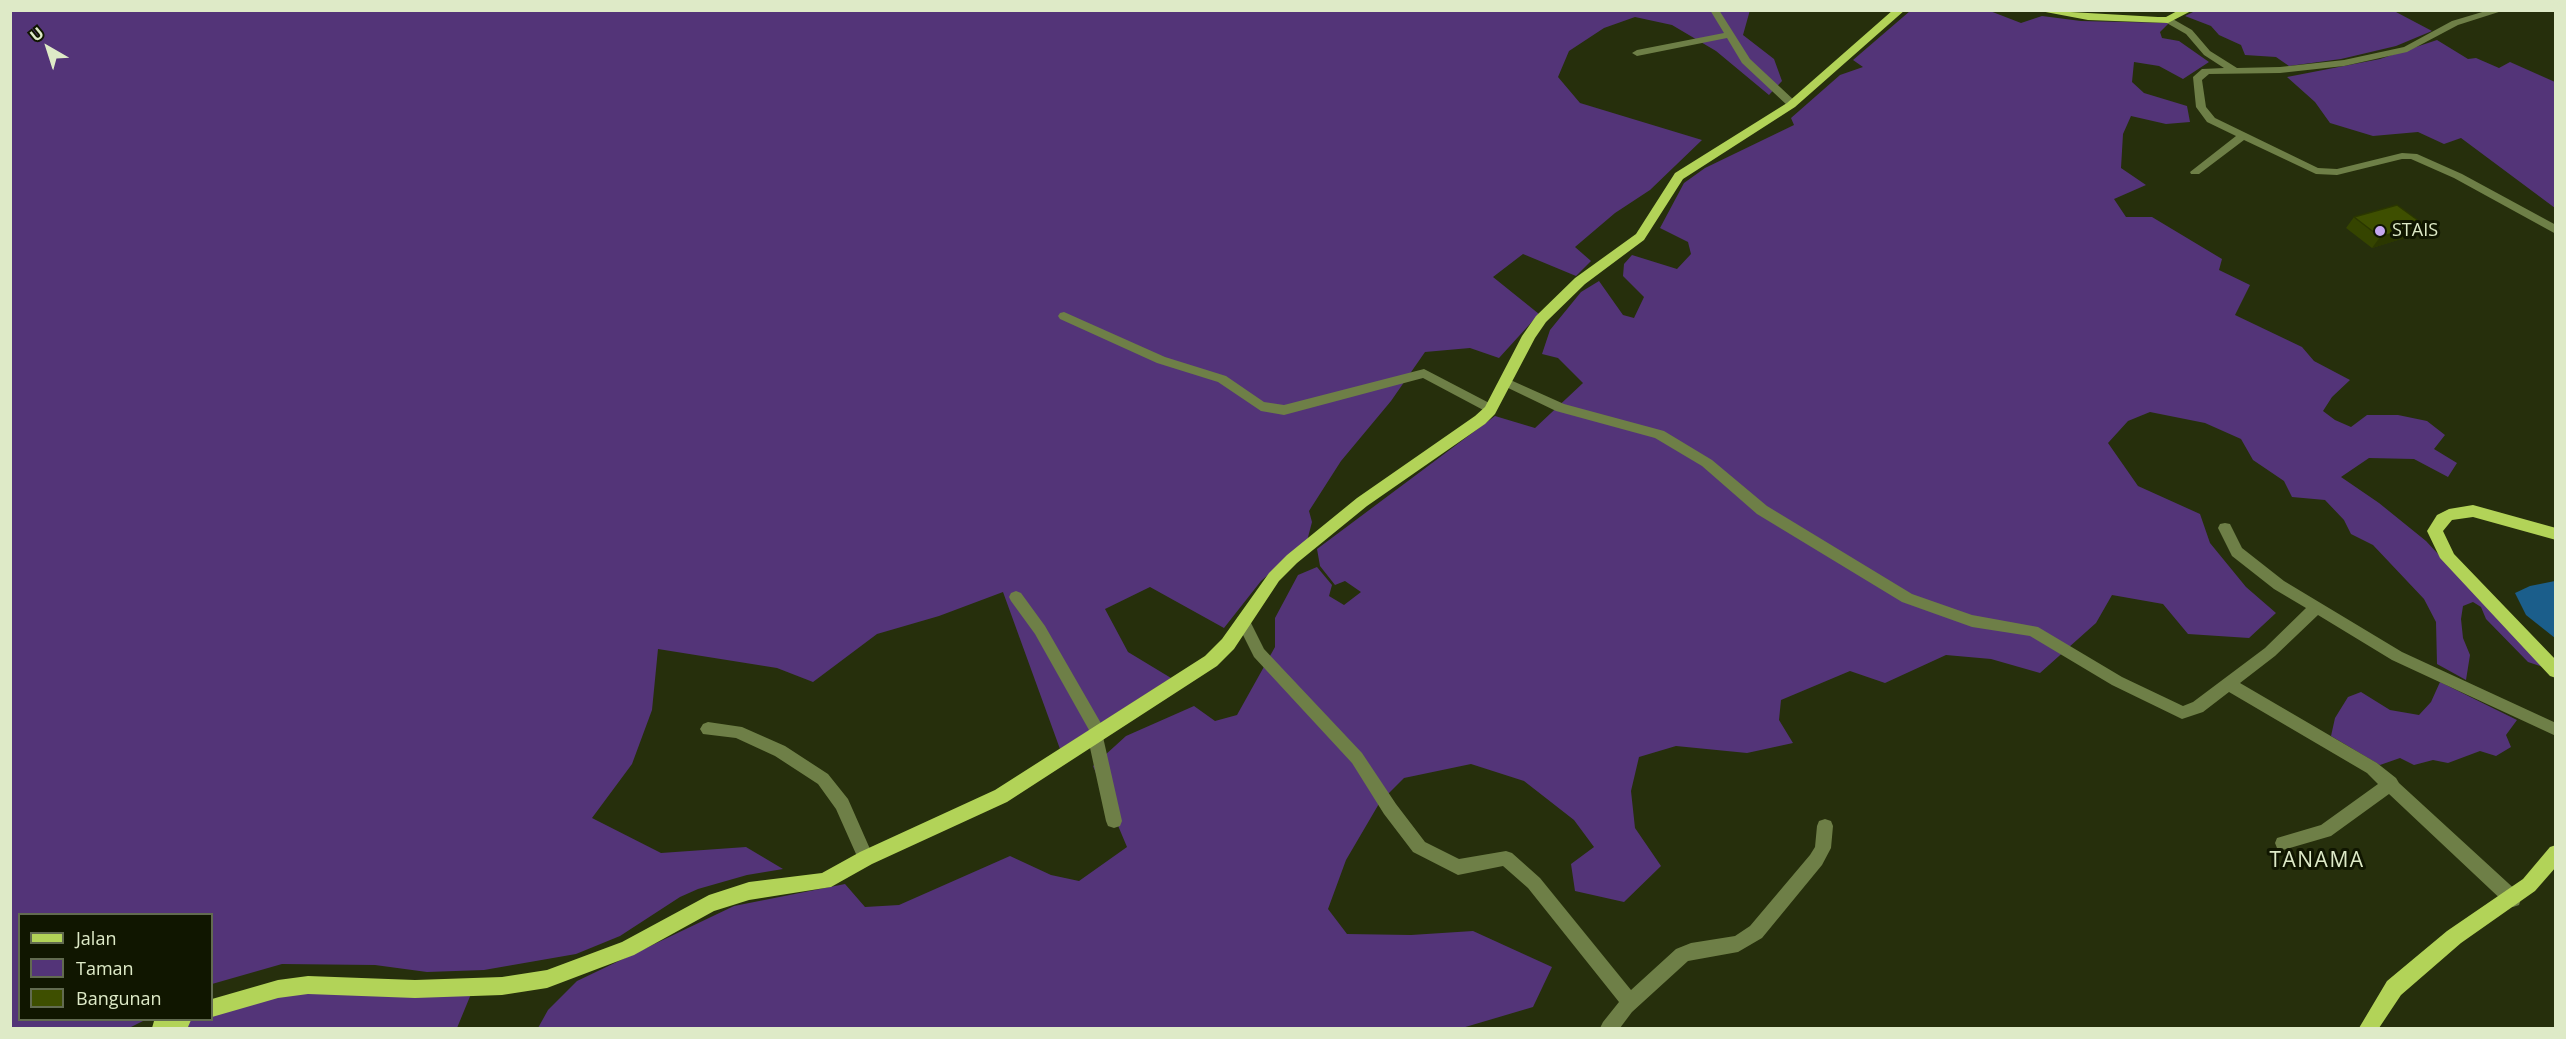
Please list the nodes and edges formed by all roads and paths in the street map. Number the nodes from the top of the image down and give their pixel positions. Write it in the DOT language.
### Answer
graph roads {
  1 [pos="1714,10"];
  2 [pos="1900,10"];
  3 [pos="2040,10"];
  4 [pos="2188,10"];
  5 [pos="2501,10"];
  6 [pos="2168,20"];
  7 [pos="1728,35"];
  8 [pos="1637,53"];
  9 [pos="2236,71"];
  10 [pos="1792,104"];
  11 [pos="2243,136"];
  12 [pos="2195,172"];
  13 [pos="2556,230"];
  14 [pos="1064,316"];
  15 [pos="1506,382"];
  16 [pos="1491,409"];
  17 [pos="2225,528"];
  18 [pos="2556,534"];
  19 [pos="1016,597"];
  20 [pos="2316,608"];
  21 [pos="1243,621"];
  22 [pos="2556,671"];
  23 [pos="2228,684"];
  24 [pos="708,729"];
  25 [pos="2556,730"];
  26 [pos="1096,733"];
  27 [pos="2391,783"];
  28 [pos="1114,821"];
  29 [pos="1825,826"];
  30 [pos="2283,843"];
  31 [pos="2556,853"];
  32 [pos="866,858"];
  33 [pos="2513,899"];
  34 [pos="1630,1002"];
  35 [pos="213,1008"];
  36 [pos="180,1021"];
  37 [pos="161,1029"];
  38 [pos="1609,1029"];
  39 [pos="2368,1029"];
  1 -- 7 [label="street"];
  2 -- 10 [label="main road"];
  3 -- 6 [label="main road"];
  4 -- 6 [label="main road"];
  5 -- 9 [label="street"];
  6 -- 9 [label="street"];
  7 -- 8 [label="street"];
  7 -- 10 [label="street"];
  9 -- 11 [label="street"];
  10 -- 15 [label="main road"];
  11 -- 12 [label="street"];
  11 -- 13 [label="street"];
  14 -- 16 [label="street"];
  15 -- 16 [label="main road"];
  15 -- 23 [label="street"];
  16 -- 21 [label="main road"];
  17 -- 20 [label="street"];
  18 -- 22 [label="main road"];
  19 -- 26 [label="street"];
  20 -- 23 [label="street"];
  20 -- 25 [label="street"];
  21 -- 26 [label="main road"];
  21 -- 34 [label="street"];
  23 -- 27 [label="street"];
  24 -- 32 [label="street"];
  26 -- 28 [label="street"];
  26 -- 32 [label="main road"];
  27 -- 30 [label="street"];
  27 -- 33 [label="street"];
  29 -- 34 [label="street"];
  31 -- 33 [label="main road"];
  32 -- 35 [label="main road"];
  33 -- 39 [label="main road"];
  34 -- 38 [label="street"];
  36 -- 37 [label="main road"];
}
